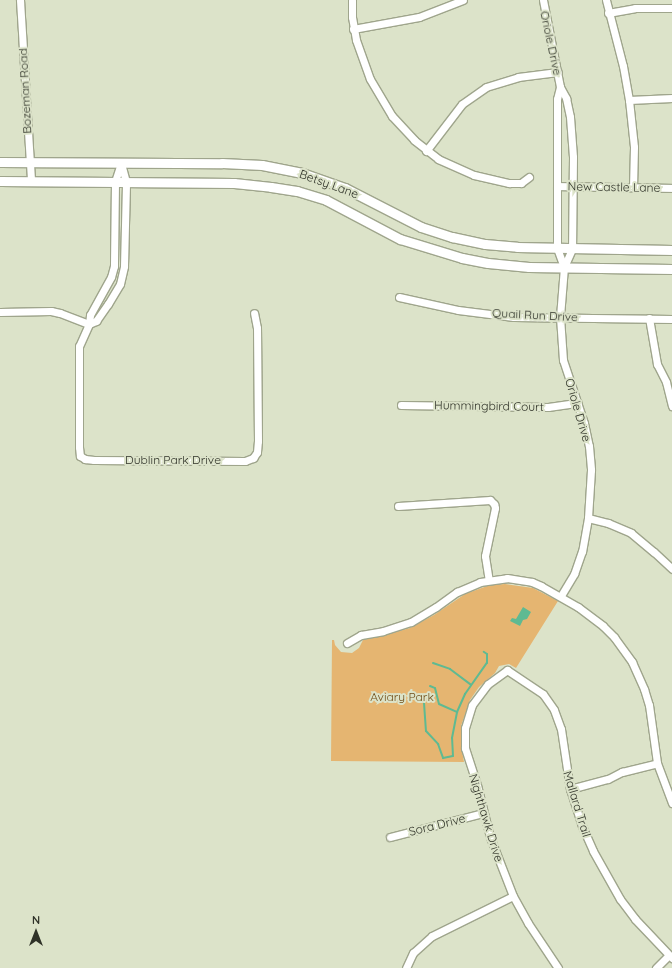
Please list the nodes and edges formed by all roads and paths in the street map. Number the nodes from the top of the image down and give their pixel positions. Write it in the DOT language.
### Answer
graph roads {
  1 [pos="20,0"];
  2 [pos="352,0"];
  3 [pos="463,0"];
  4 [pos="543,0"];
  5 [pos="606,0"];
  6 [pos="672,8"];
  7 [pos="608,13"];
  8 [pos="353,28"];
  9 [pos="558,72"];
  10 [pos="560,87"];
  11 [pos="672,98"];
  12 [pos="630,100"];
  13 [pos="426,151"];
  14 [pos="0,162"];
  15 [pos="30,162"];
  16 [pos="121,163"];
  17 [pos="529,177"];
  18 [pos="0,181"];
  19 [pos="31,181"];
  20 [pos="116,182"];
  21 [pos="126,182"];
  22 [pos="557,186"];
  23 [pos="573,186"];
  24 [pos="633,187"];
  25 [pos="672,188"];
  26 [pos="126,220"];
  27 [pos="115,221"];
  28 [pos="557,248"];
  29 [pos="572,249"];
  30 [pos="672,250"];
  31 [pos="564,267"];
  32 [pos="672,269"];
  33 [pos="112,273"];
  34 [pos="122,276"];
  35 [pos="399,296"];
  36 [pos="0,312"];
  37 [pos="254,313"];
  38 [pos="560,317"];
  39 [pos="649,318"];
  40 [pos="672,319"];
  41 [pos="89,324"];
  42 [pos="578,403"];
  43 [pos="401,405"];
  44 [pos="672,406"];
  45 [pos="398,506"];
  46 [pos="588,518"];
  47 [pos="672,569"];
  48 [pos="489,580"];
  49 [pos="561,596"];
  50 [pos="347,643"];
  51 [pos="508,670"];
  52 [pos="657,763"];
  53 [pos="570,789"];
  54 [pos="672,803"];
  55 [pos="483,813"];
  56 [pos="390,837"];
  57 [pos="513,896"];
  58 [pos="670,956"];
  59 [pos="406,968"];
  60 [pos="558,968"];
  61 [pos="656,968"];
  1 -- 15 [label="street, Bozeman Road"];
  2 -- 8 [label="street"];
  3 -- 8 [label="street"];
  4 -- 9 [label="street, Oriole Drive"];
  5 -- 7 [label="street"];
  6 -- 7 [label="street"];
  7 -- 12 [label="street"];
  8 -- 13 [label="street"];
  9 -- 10 [label="street, Oriole Drive"];
  9 -- 13 [label="street"];
  10 -- 22 [label="street, Oriole Drive"];
  10 -- 23 [label="street, Oriole Drive"];
  11 -- 12 [label="street"];
  12 -- 24 [label="street"];
  13 -- 17 [label="street"];
  14 -- 15 [label="main road, Betsy Lane"];
  15 -- 16 [label="main road, Betsy Lane"];
  15 -- 19 [label="street, Bozeman Road"];
  16 -- 20 [label="street, Dublin Park Drive"];
  16 -- 21 [label="street, Dublin Park Drive"];
  16 -- 28 [label="main road, Betsy Lane"];
  18 -- 19 [label="main road, Betsy Lane"];
  19 -- 20 [label="main road, Betsy Lane"];
  20 -- 21 [label="main road, Betsy Lane"];
  20 -- 27 [label="street, Dublin Park Drive"];
  21 -- 26 [label="street, Dublin Park Drive"];
  21 -- 31 [label="main road, Betsy Lane"];
  22 -- 23 [label="street, New Castle Lane"];
  22 -- 28 [label="street, Oriole Drive"];
  23 -- 24 [label="street, New Castle Lane"];
  23 -- 29 [label="street, Oriole Drive"];
  24 -- 25 [label="street, New Castle Lane"];
  26 -- 27 [label="street"];
  26 -- 34 [label="street, Dublin Park Drive"];
  27 -- 33 [label="street, Dublin Park Drive"];
  28 -- 29 [label="main road, Betsy Lane"];
  28 -- 31 [label="street, Oriole Drive"];
  29 -- 30 [label="main road, Betsy Lane"];
  29 -- 31 [label="street, Oriole Drive"];
  31 -- 32 [label="main road, Betsy Lane"];
  31 -- 38 [label="street, Oriole Drive"];
  33 -- 34 [label="street"];
  33 -- 41 [label="street, Dublin Park Drive"];
  34 -- 41 [label="street, Dublin Park Drive"];
  35 -- 38 [label="street, Quail Run Drive"];
  36 -- 41 [label="street"];
  37 -- 41 [label="street, Dublin Park Drive"];
  38 -- 39 [label="street, Quail Run Drive"];
  38 -- 42 [label="street, Oriole Drive"];
  39 -- 40 [label="street, Quail Run Drive"];
  39 -- 44 [label="street"];
  42 -- 43 [label="street, Hummingbird Court"];
  42 -- 46 [label="street, Oriole Drive"];
  45 -- 48 [label="street"];
  46 -- 47 [label="street"];
  46 -- 49 [label="street, Oriole Drive"];
  48 -- 49 [label="street"];
  48 -- 50 [label="street"];
  49 -- 52 [label="street"];
  51 -- 53 [label="street, Mallard Trail"];
  51 -- 55 [label="street, Nighthawk Drive"];
  52 -- 53 [label="street"];
  52 -- 54 [label="street"];
  53 -- 58 [label="street, Mallard Trail"];
  55 -- 56 [label="street, Sora Drive"];
  55 -- 57 [label="street, Nighthawk Drive"];
  57 -- 59 [label="street"];
  57 -- 60 [label="street, Nighthawk Drive"];
  58 -- 61 [label="street"];
}
